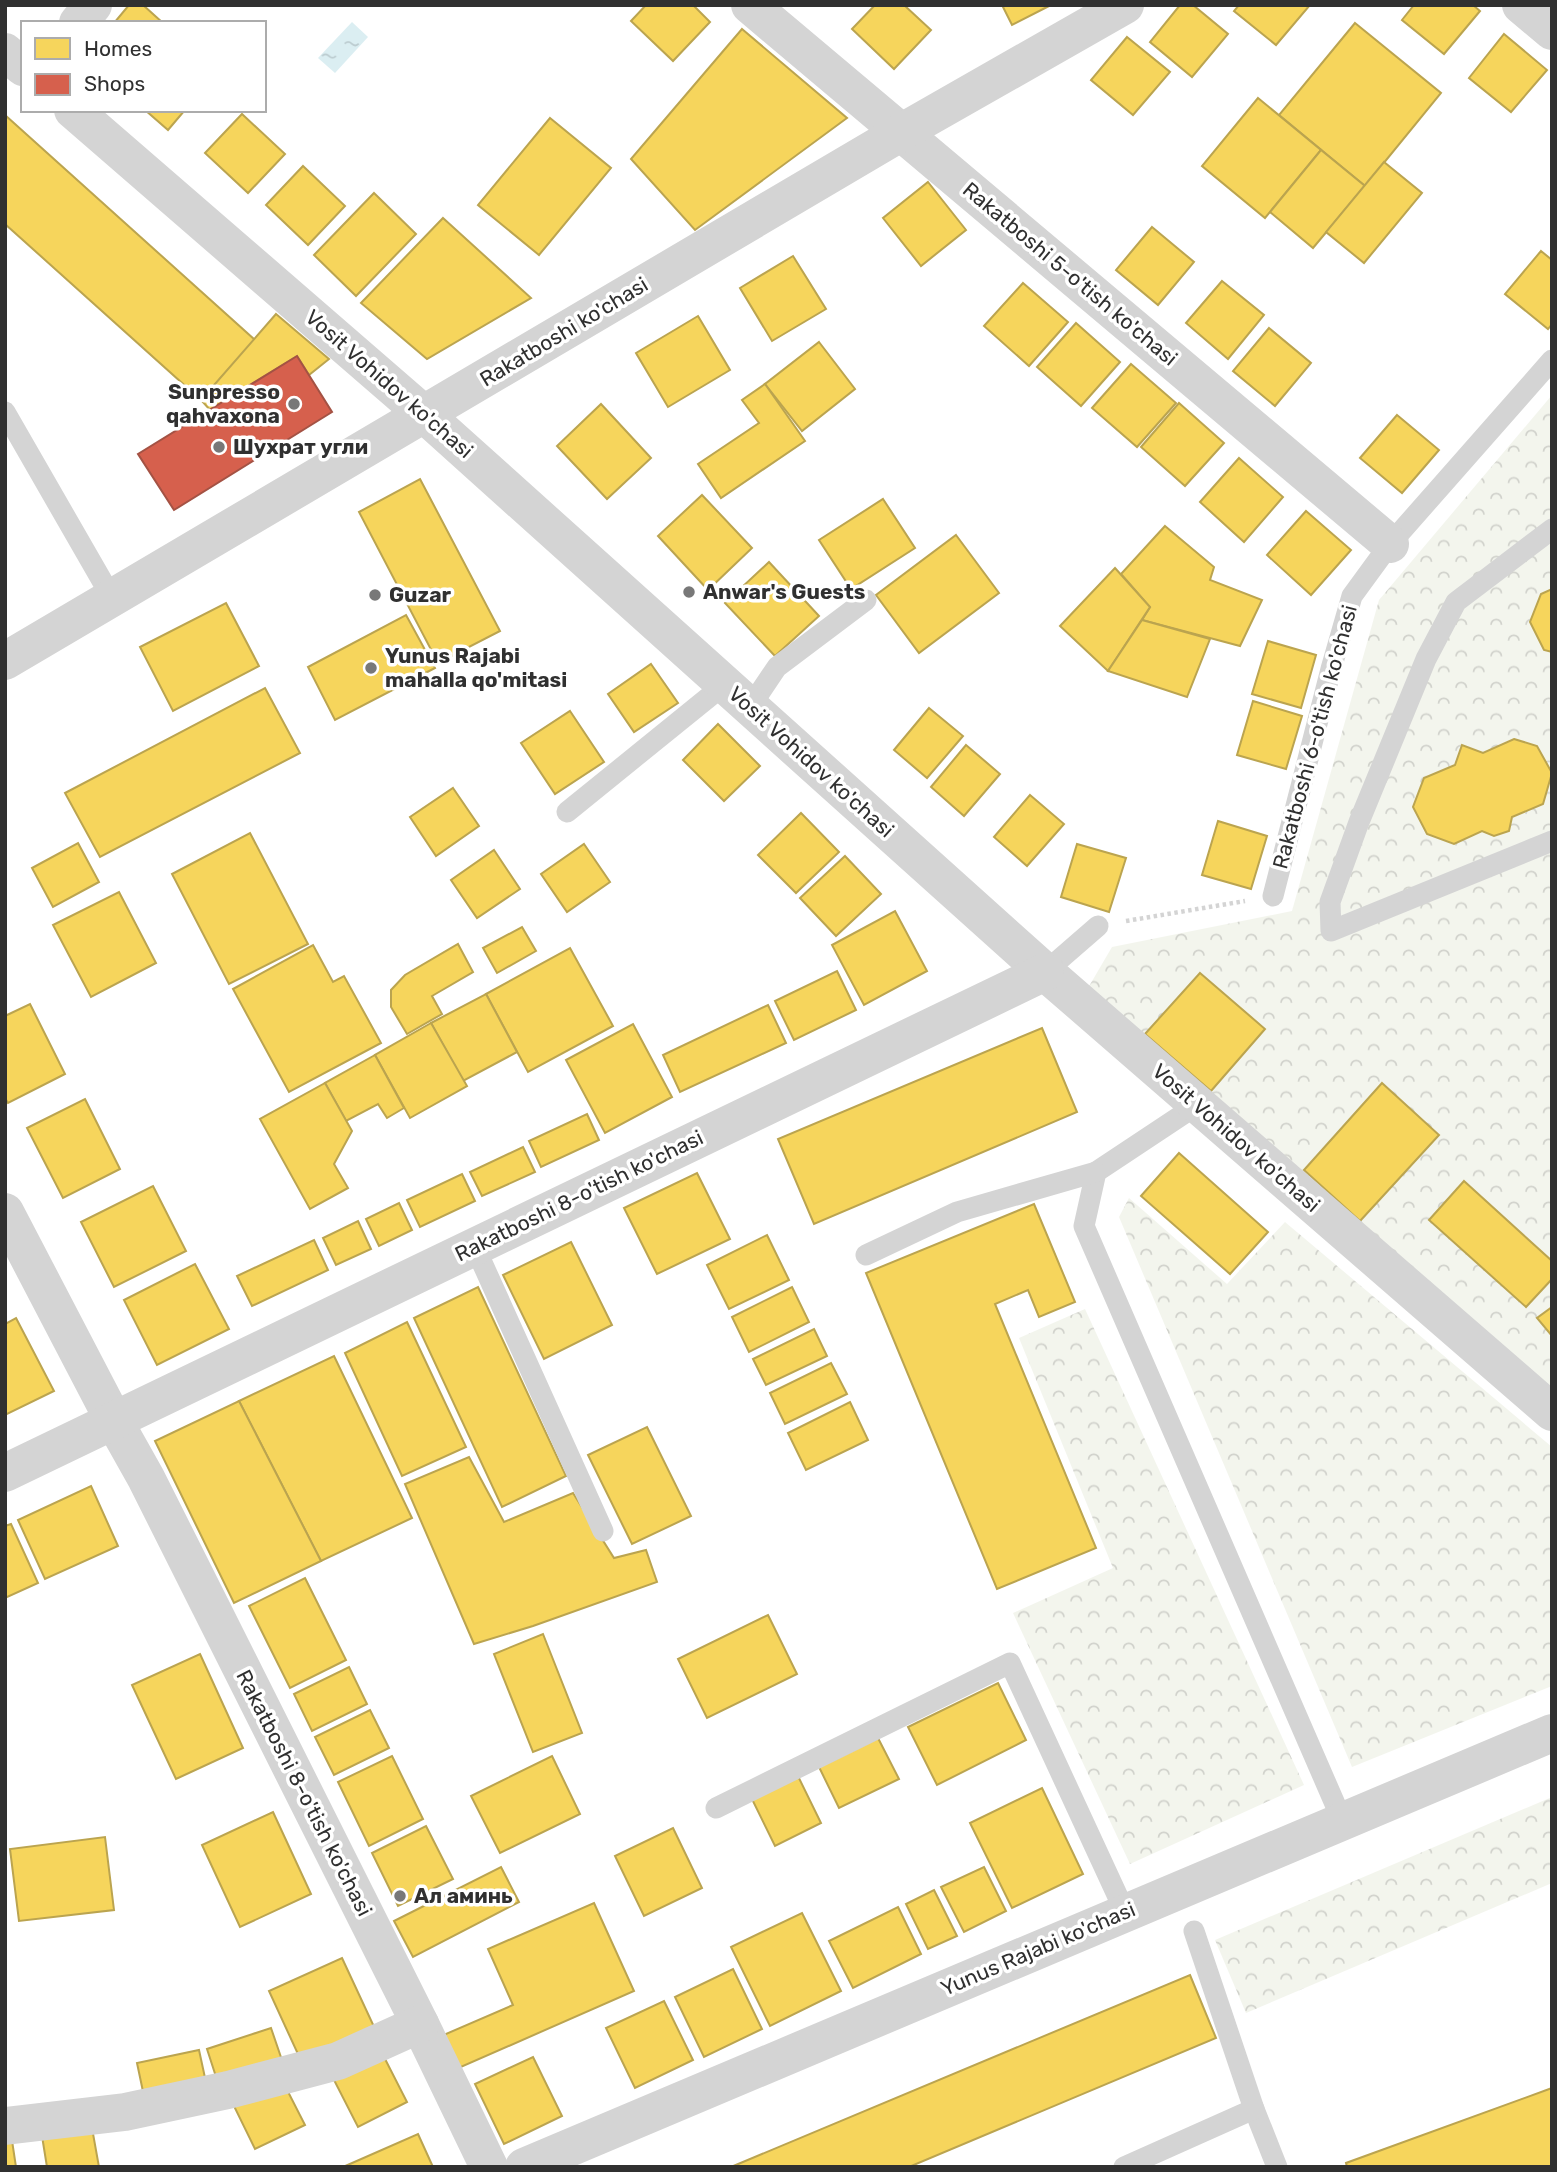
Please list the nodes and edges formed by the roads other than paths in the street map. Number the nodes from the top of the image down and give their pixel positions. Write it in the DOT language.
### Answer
graph roads {
  1 [pos="93,5"];
  2 [pos="750,5"];
  3 [pos="1125,5"];
  4 [pos="1521,5"];
  5 [pos="80,21"];
  6 [pos="1552,31"];
  7 [pos="5,52"];
  8 [pos="21,65"];
  9 [pos="75,112"];
  10 [pos="902,132"];
  11 [pos="1552,360"];
  12 [pos="5,412"];
  13 [pos="425,415"];
  14 [pos="1552,529"];
  15 [pos="1390,544"];
  16 [pos="112,598"];
  17 [pos="866,600"];
  18 [pos="5,661"];
  19 [pos="737,696"];
  20 [pos="567,812"];
  21 [pos="1552,841"];
  22 [pos="1273,896"];
  23 [pos="1098,926"];
  24 [pos="1045,972"];
  25 [pos="1197,1105"];
  26 [pos="1096,1172"];
  27 [pos="5,1212"];
  28 [pos="474,1247"];
  29 [pos="866,1255"];
  30 [pos="1552,1412"];
  31 [pos="114,1421"];
  32 [pos="5,1473"];
  33 [pos="603,1531"];
  34 [pos="1552,1733"];
  35 [pos="716,1808"];
  36 [pos="1342,1820"];
  37 [pos="1125,1912"];
  38 [pos="1194,1931"];
  39 [pos="420,2024"];
  40 [pos="1254,2109"];
  41 [pos="5,2126"];
  42 [pos="489,2167"];
  43 [pos="524,2167"];
  44 [pos="1124,2167"];
  45 [pos="1277,2167"];
  1 -- 5 [label="street"];
  2 -- 10 [label="street, Rakatboshi 5-o'tish ko'chasi"];
  3 -- 10 [label="street, Rakatboshi ko'chasi"];
  4 -- 6 [label="street"];
  7 -- 8 [label="street"];
  9 -- 13 [label="street, Vosit Vohidov ko'chasi"];
  10 -- 13 [label="street, Rakatboshi ko'chasi"];
  10 -- 15 [label="street, Rakatboshi 5-o'tish ko'chasi"];
  11 -- 15 [label="lane, Rakatboshi 6-o'tish ko'chasi"];
  12 -- 16 [label="lane"];
  13 -- 16 [label="street, Rakatboshi ko'chasi"];
  13 -- 19 [label="street, Vosit Vohidov ko'chasi"];
  14 -- 21 [label="lane"];
  15 -- 22 [label="lane, Rakatboshi 6-o'tish ko'chasi"];
  16 -- 18 [label="street, Rakatboshi ko'chasi"];
  17 -- 19 [label="lane"];
  19 -- 20 [label="lane"];
  19 -- 24 [label="street, Vosit Vohidov ko'chasi"];
  23 -- 24 [label="lane"];
  24 -- 25 [label="street, Vosit Vohidov ko'chasi"];
  24 -- 28 [label="street, Rakatboshi 8-o'tish ko'chasi"];
  25 -- 26 [label="lane"];
  25 -- 30 [label="street, Vosit Vohidov ko'chasi"];
  26 -- 29 [label="lane"];
  26 -- 36 [label="lane"];
  27 -- 31 [label="street, Rakatboshi 8-o'tish ko'chasi"];
  28 -- 31 [label="street, Rakatboshi 8-o'tish ko'chasi"];
  28 -- 33 [label="lane"];
  31 -- 32 [label="street, Rakatboshi 8-o'tish ko'chasi"];
  31 -- 39 [label="street, Rakatboshi 8-o'tish ko'chasi"];
  34 -- 36 [label="street, Yunus Rajabi ko'chasi"];
  35 -- 37 [label="lane"];
  36 -- 37 [label="street, Yunus Rajabi ko'chasi"];
  37 -- 43 [label="street, Yunus Rajabi ko'chasi"];
  38 -- 40 [label="lane"];
  39 -- 41 [label="street"];
  39 -- 42 [label="street, Rakatboshi 8-o'tish ko'chasi"];
  40 -- 44 [label="lane"];
  40 -- 45 [label="lane"];
}
